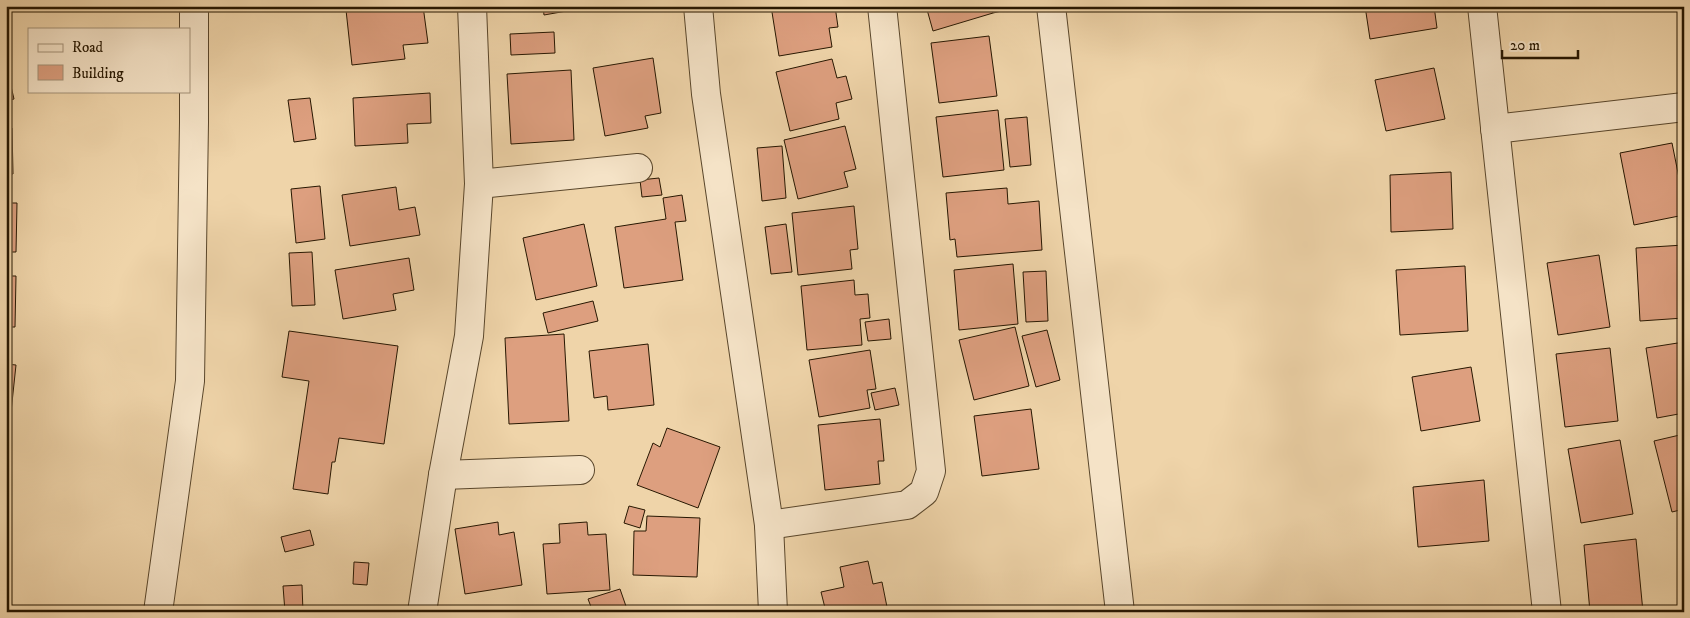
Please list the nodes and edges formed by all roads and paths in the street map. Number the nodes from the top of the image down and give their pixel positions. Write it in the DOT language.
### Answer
graph roads {
  1 [pos="194,6"];
  2 [pos="472,6"];
  3 [pos="698,6"];
  4 [pos="882,6"];
  5 [pos="1051,6"];
  6 [pos="1482,6"];
  7 [pos="1684,108"];
  8 [pos="1495,130"];
  9 [pos="638,168"];
  10 [pos="478,184"];
  11 [pos="580,470"];
  12 [pos="444,475"];
  13 [pos="769,525"];
  14 [pos="158,612"];
  15 [pos="422,612"];
  16 [pos="774,612"];
  17 [pos="1120,612"];
  18 [pos="1547,612"];
  1 -- 14 [label="street"];
  2 -- 10 [label="street"];
  3 -- 13 [label="street"];
  4 -- 13 [label="street"];
  5 -- 17 [label="street"];
  6 -- 8 [label="street"];
  7 -- 8 [label="street"];
  8 -- 18 [label="street"];
  9 -- 10 [label="street"];
  10 -- 12 [label="street"];
  11 -- 12 [label="street"];
  12 -- 15 [label="street"];
  13 -- 16 [label="street"];
}
